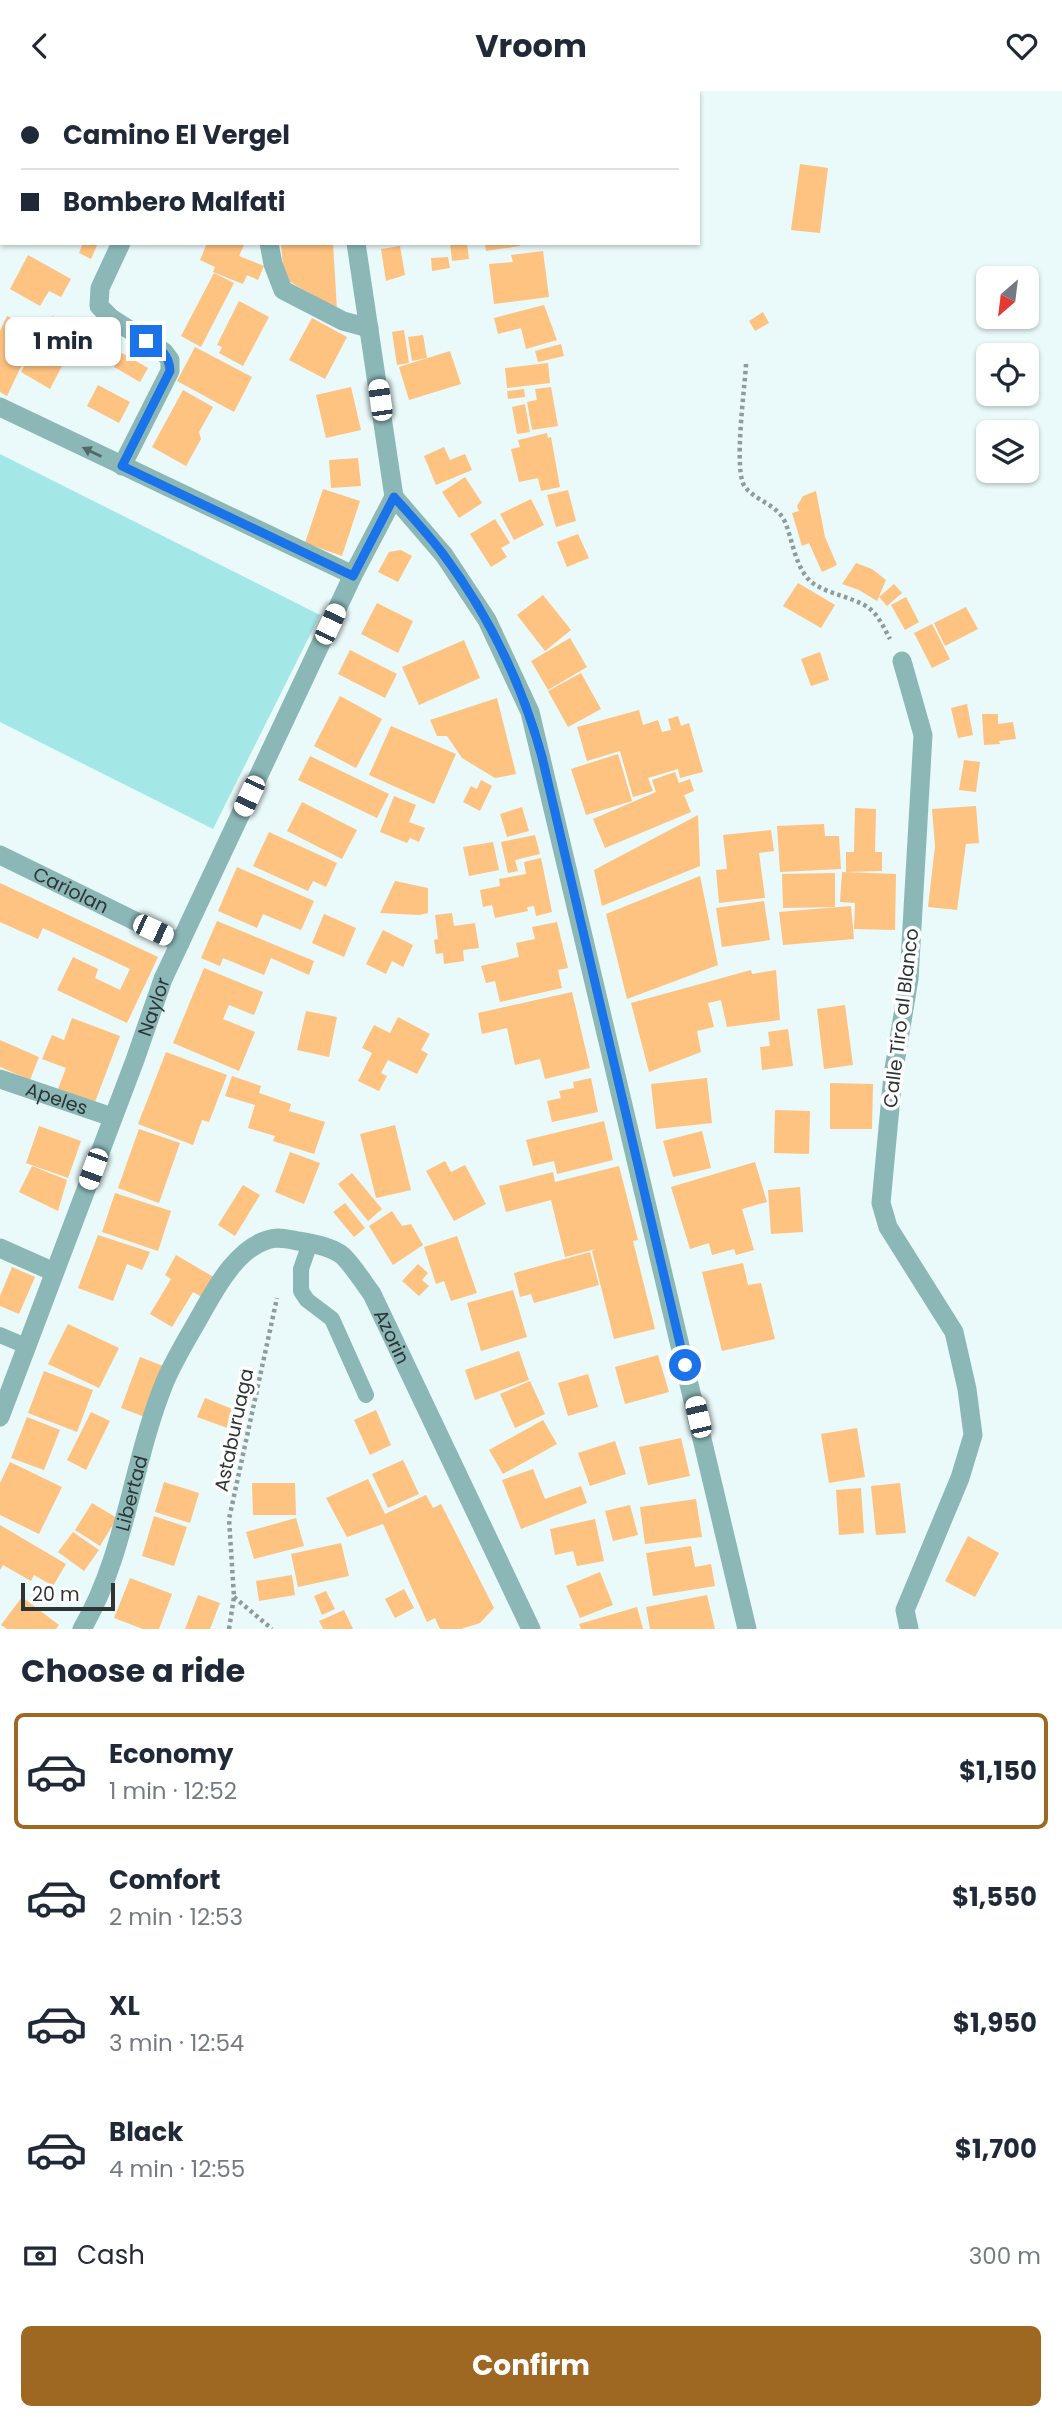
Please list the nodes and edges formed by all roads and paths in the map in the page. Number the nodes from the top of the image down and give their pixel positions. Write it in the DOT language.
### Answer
graph roads {
  1 [pos="120,245"];
  2 [pos="269,245"];
  3 [pos="356,245"];
  4 [pos="369,328"];
  5 [pos="746,364"];
  6 [pos="0,407"];
  7 [pos="122,466"];
  8 [pos="394,497"];
  9 [pos="353,576"];
  10 [pos="902,661"];
  11 [pos="0,855"];
  12 [pos="180,943"];
  13 [pos="0,1079"];
  14 [pos="112,1117"];
  15 [pos="310,1243"];
  16 [pos="0,1248"];
  17 [pos="54,1272"];
  18 [pos="278,1294"];
  19 [pos="0,1335"];
  20 [pos="26,1346"];
  21 [pos="178,1355"];
  22 [pos="366,1395"];
  23 [pos="0,1417"];
  24 [pos="233,1597"];
  25 [pos="82,1629"];
  26 [pos="229,1629"];
  27 [pos="272,1629"];
  28 [pos="531,1629"];
  29 [pos="747,1629"];
  30 [pos="909,1629"];
  1 -- 7 [label="street"];
  2 -- 4 [label="street"];
  3 -- 4 [label="street"];
  4 -- 8 [label="street"];
  5 -- 10 [label="path"];
  7 -- 6 [label="street, one-way"];
  7 -- 9 [label="street"];
  8 -- 9 [label="street, Naylor"];
  8 -- 29 [label="street"];
  9 -- 12 [label="street, Naylor"];
  10 -- 30 [label="street, Calle Tiro al Blanco"];
  11 -- 12 [label="street, Cariolan"];
  12 -- 14 [label="street, Naylor"];
  13 -- 14 [label="street, Apeles"];
  14 -- 17 [label="street, Naylor"];
  15 -- 21 [label="street, Azorin"];
  15 -- 22 [label="lane"];
  15 -- 28 [label="street, Azorin"];
  16 -- 17 [label="street"];
  17 -- 20 [label="street, Naylor"];
  18 -- 24 [label="path, Astaburuaga"];
  19 -- 20 [label="lane"];
  20 -- 23 [label="street, Naylor"];
  21 -- 25 [label="street, Libertad"];
  24 -- 26 [label="path, Astaburuaga"];
  24 -- 27 [label="path"];
}
